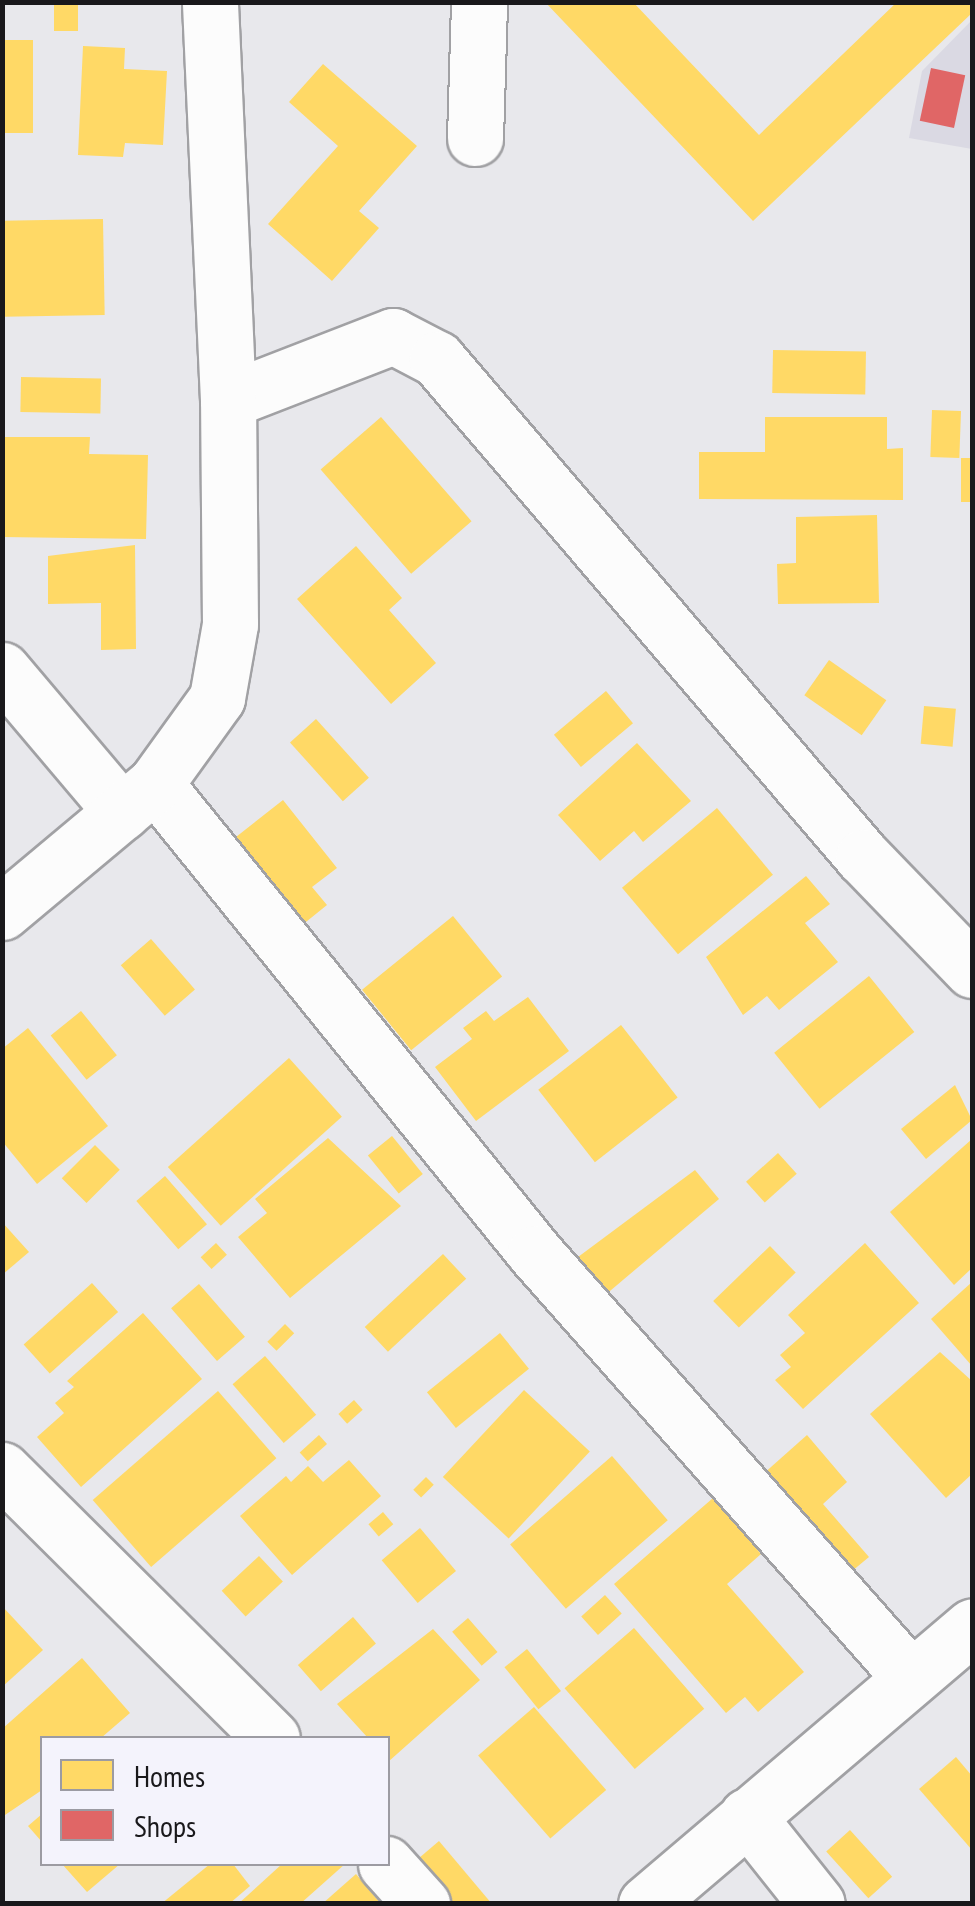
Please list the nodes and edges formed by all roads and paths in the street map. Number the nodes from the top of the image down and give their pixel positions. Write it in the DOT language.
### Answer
graph roads {
  1 [pos="210,2"];
  2 [pos="479,2"];
  3 [pos="475,138"];
  4 [pos="228,400"];
  5 [pos="2,670"];
  6 [pos="138,798"];
  7 [pos="2,912"];
  8 [pos="972,970"];
  9 [pos="2,1470"];
  10 [pos="972,1627"];
  11 [pos="910,1678"];
  12 [pos="270,1736"];
  13 [pos="746,1816"];
  14 [pos="388,1866"];
  15 [pos="422,1904"];
  16 [pos="646,1904"];
  17 [pos="817,1904"];
  1 -- 4 [label="street"];
  2 -- 3 [label="street"];
  4 -- 6 [label="street"];
  4 -- 8 [label="street"];
  5 -- 6 [label="street"];
  6 -- 7 [label="street"];
  6 -- 11 [label="street"];
  9 -- 12 [label="street"];
  10 -- 11 [label="street"];
  11 -- 13 [label="street"];
  13 -- 16 [label="street"];
  13 -- 17 [label="street"];
  14 -- 15 [label="street"];
}
